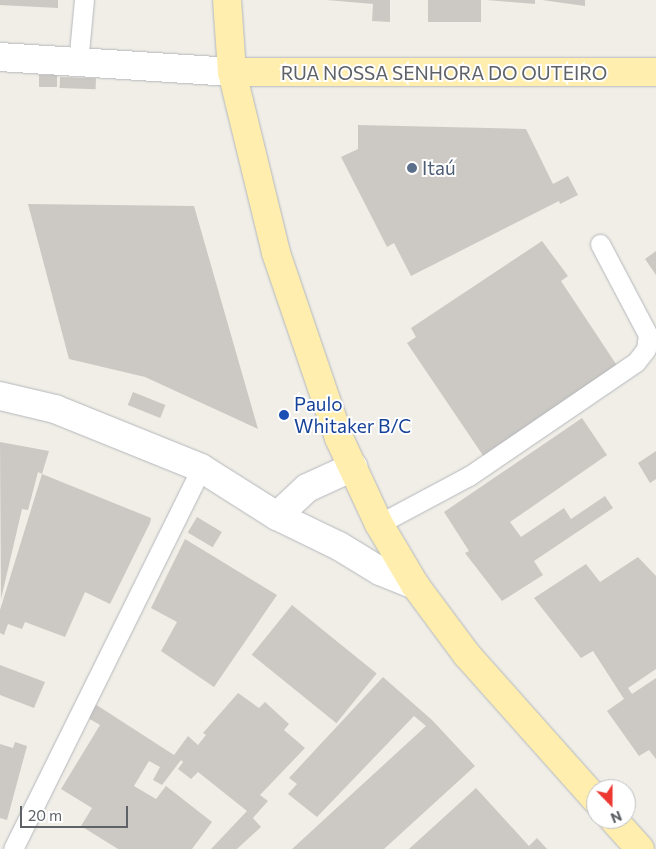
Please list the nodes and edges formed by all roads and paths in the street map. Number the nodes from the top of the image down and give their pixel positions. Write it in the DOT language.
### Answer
graph roads {
  1 [pos="84,0"];
  2 [pos="227,0"];
  3 [pos="0,58"];
  4 [pos="78,63"];
  5 [pos="654,68"];
  6 [pos="232,72"];
  7 [pos="600,244"];
  8 [pos="0,396"];
  9 [pos="353,467"];
  10 [pos="200,468"];
  11 [pos="277,516"];
  12 [pos="379,524"];
  13 [pos="415,585"];
  14 [pos="586,789"];
  15 [pos="622,829"];
  16 [pos="13,849"];
  17 [pos="640,849"];
  1 -- 4 [label="lane"];
  2 -- 6 [label="main road"];
  3 -- 4 [label="street"];
  4 -- 6 [label="street"];
  5 -- 6 [label="main road, RUA NOSSA SENHORA DO OUTEIRO"];
  6 -- 9 [label="main road"];
  7 -- 12 [label="lane"];
  8 -- 10 [label="street"];
  9 -- 11 [label="street"];
  9 -- 12 [label="main road"];
  10 -- 11 [label="street"];
  10 -- 16 [label="lane"];
  11 -- 13 [label="street"];
  12 -- 13 [label="main road"];
  13 -- 14 [label="main road"];
  15 -- 17 [label="main road"];
}
